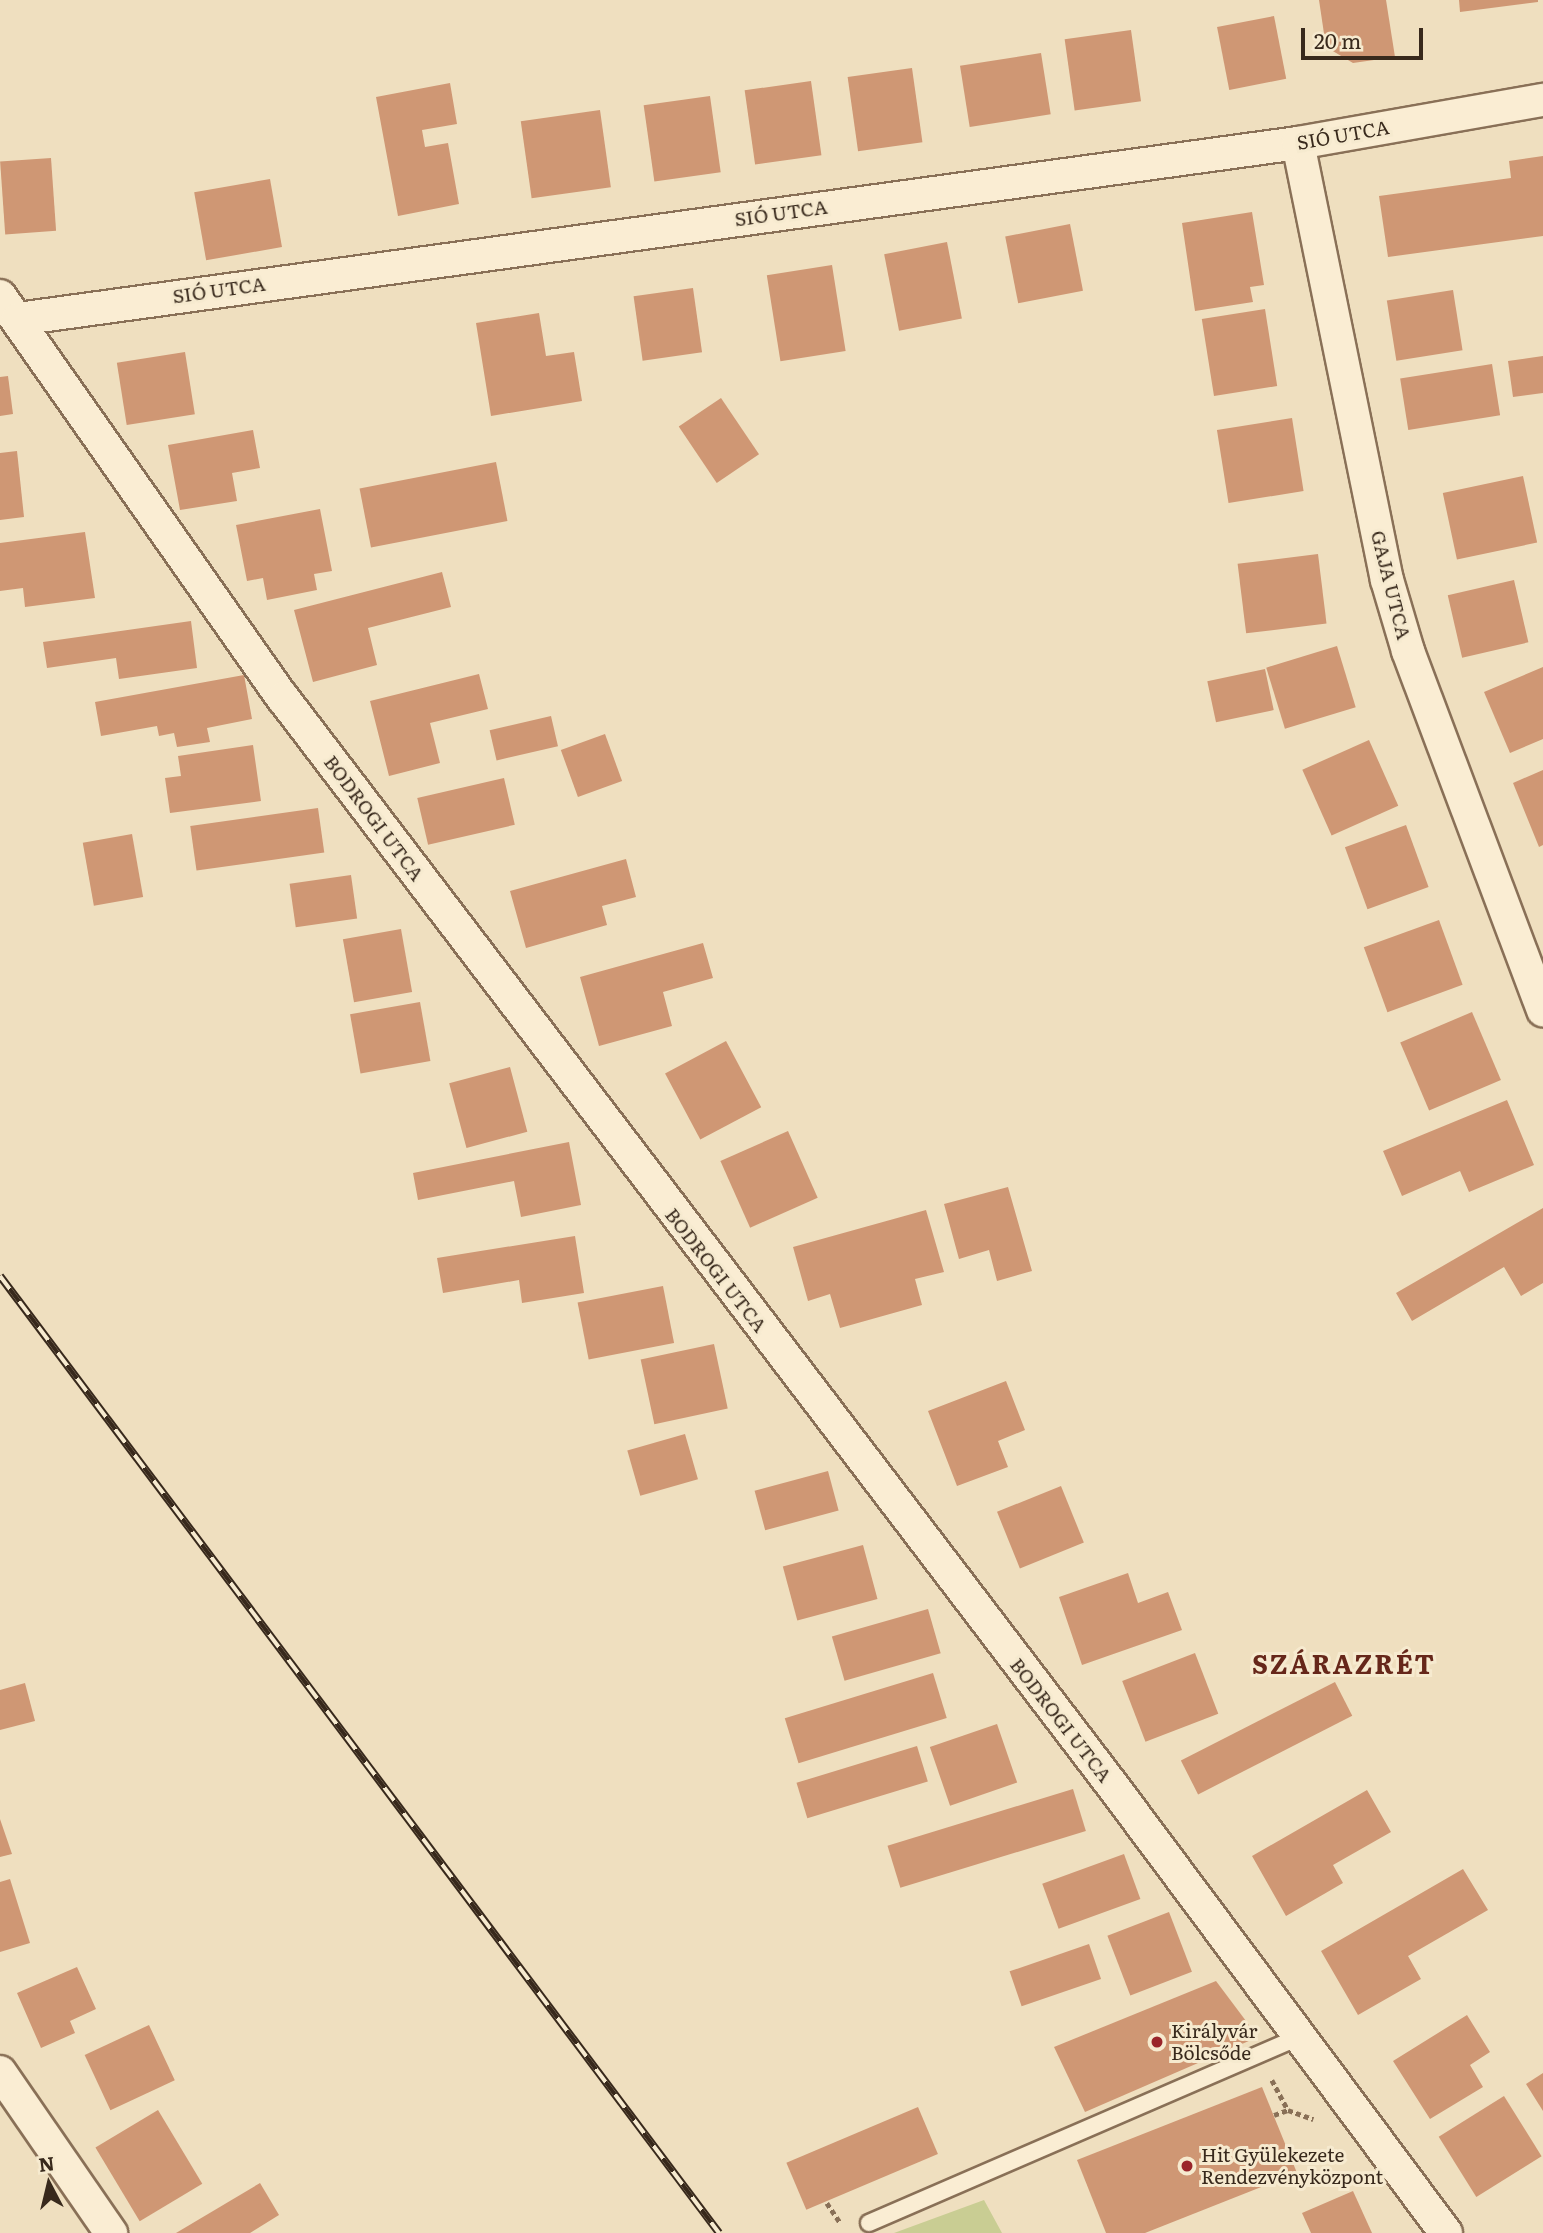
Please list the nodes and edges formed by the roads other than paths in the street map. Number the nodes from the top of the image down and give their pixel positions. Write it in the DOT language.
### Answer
graph roads {
  1 [pos="1543,100"];
  2 [pos="1298,143"];
  3 [pos="9,308"];
  4 [pos="1543,1011"];
  5 [pos="1299,2037"];
  6 [pos="0,2072"];
  7 [pos="869,2222"];
  8 [pos="111,2233"];
  9 [pos="1446,2233"];
  1 -- 2 [label="street, SIÓ UTCA"];
  2 -- 3 [label="street, SIÓ UTCA"];
  2 -- 4 [label="street, GAJA UTCA"];
  3 -- 5 [label="street, BODROGI UTCA"];
  5 -- 7 [label="lane"];
  5 -- 9 [label="street, BODROGI UTCA"];
  6 -- 8 [label="street"];
}
